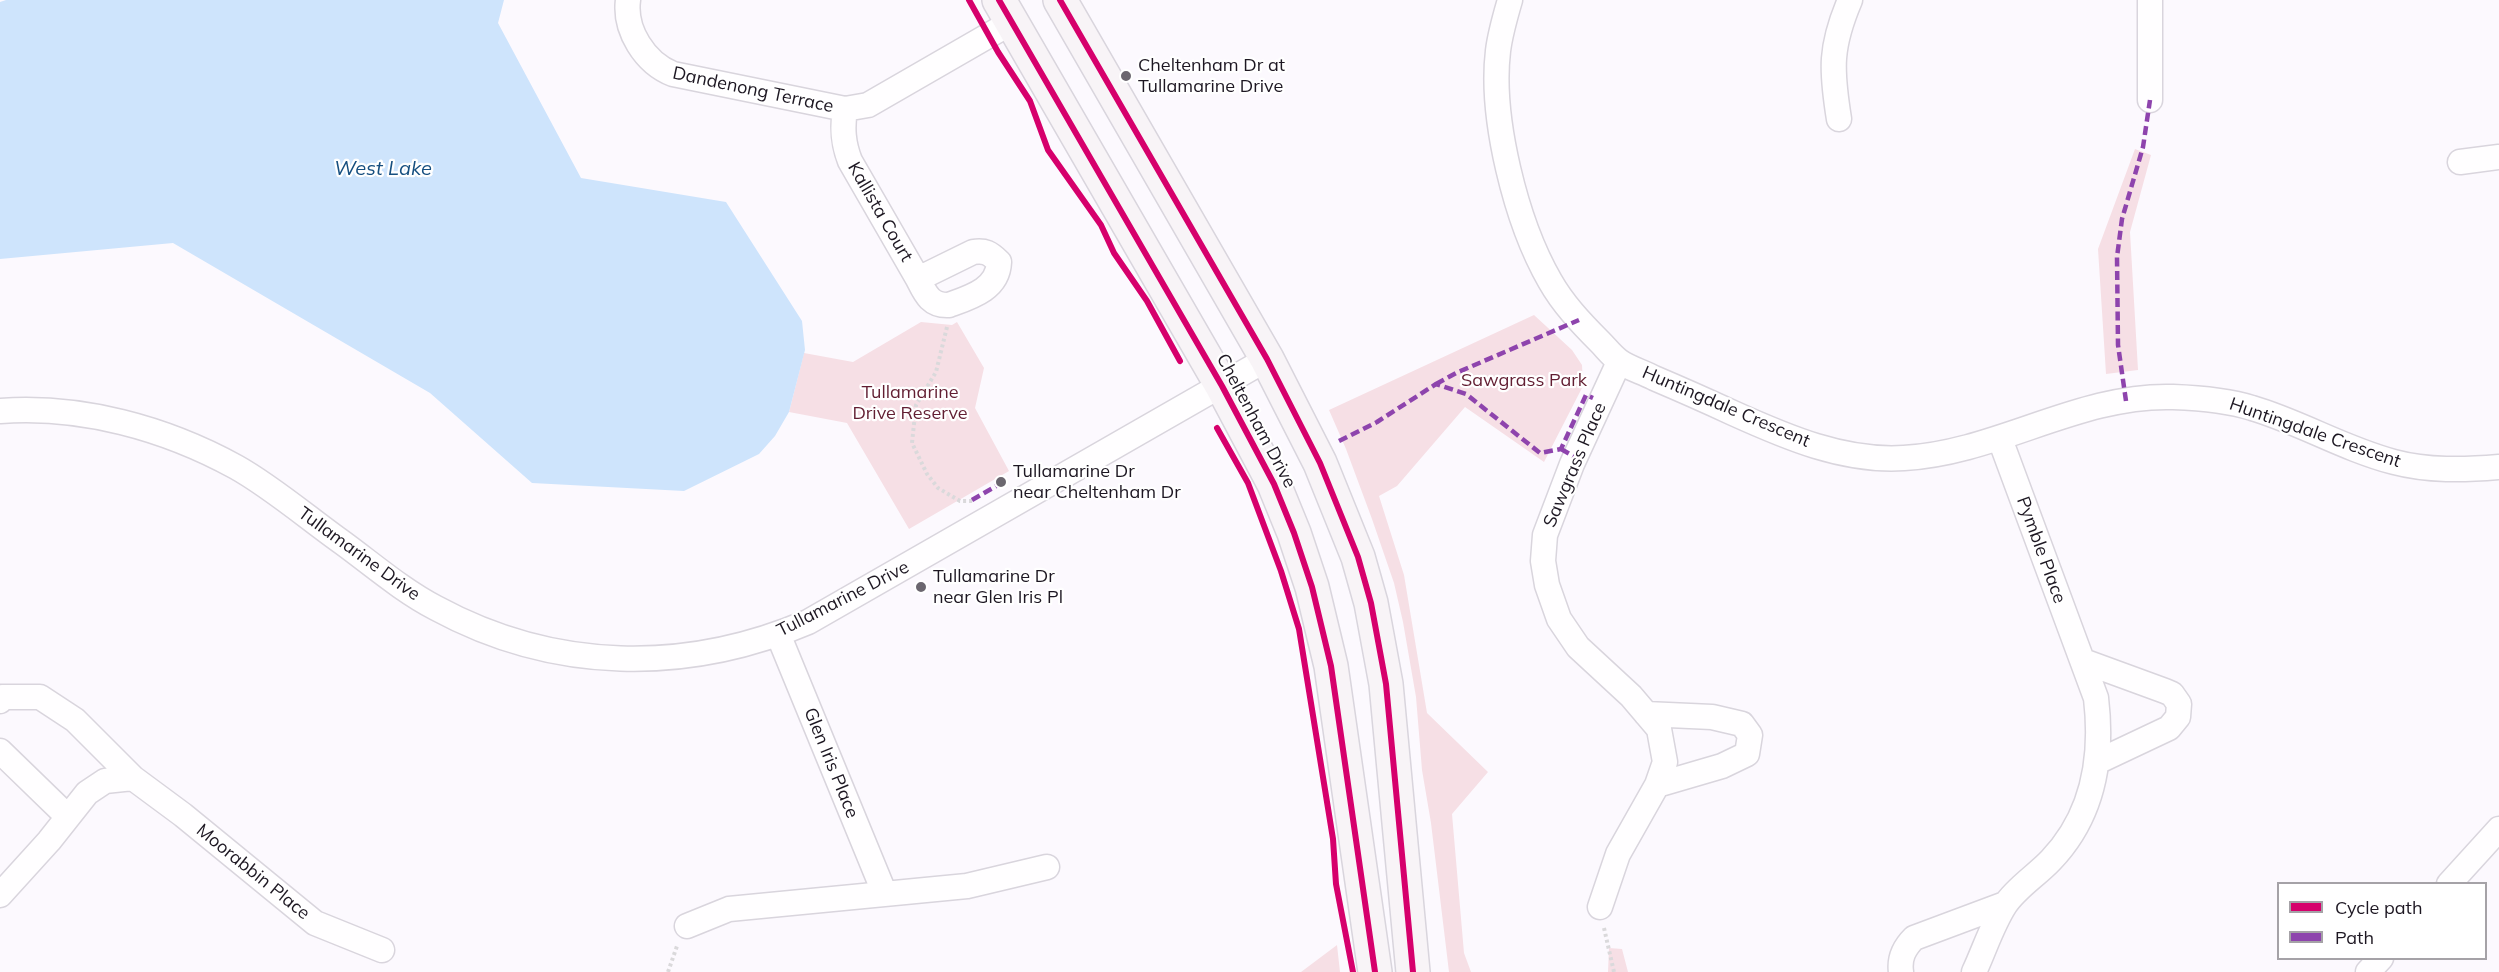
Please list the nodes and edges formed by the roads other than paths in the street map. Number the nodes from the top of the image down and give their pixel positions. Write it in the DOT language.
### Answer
graph roads {
  1 [pos="627,0"];
  2 [pos="1060,0"];
  3 [pos="1510,0"];
  4 [pos="1850,0"];
  5 [pos="2150,0"];
  6 [pos="1005,11"];
  7 [pos="2150,100"];
  8 [pos="845,109"];
  9 [pos="1839,119"];
  10 [pos="2499,157"];
  11 [pos="2460,162"];
  12 [pos="918,279"];
  13 [pos="1267,359"];
  14 [pos="1619,362"];
  15 [pos="1222,386"];
  16 [pos="0,411"];
  17 [pos="2000,439"];
  18 [pos="2499,468"];
  19 [pos="778,634"];
  20 [pos="2083,661"];
  21 [pos="0,701"];
  22 [pos="1646,714"];
  23 [pos="0,751"];
  24 [pos="2097,762"];
  25 [pos="133,778"];
  26 [pos="1657,786"];
  27 [pos="67,816"];
  28 [pos="2499,829"];
  29 [pos="1047,867"];
  30 [pos="2451,882"];
  31 [pos="884,892"];
  32 [pos="0,895"];
  33 [pos="2005,904"];
  34 [pos="1600,907"];
  35 [pos="687,926"];
  36 [pos="382,950"];
  37 [pos="2379,960"];
  38 [pos="1375,972"];
  39 [pos="1413,972"];
  40 [pos="1901,972"];
  41 [pos="1974,972"];
  42 [pos="2368,972"];
  1 -- 8 [label="street, Dandenong Terrace"];
  2 -- 13 [label="main road, Cheltenham Drive"];
  3 -- 14 [label="street, Huntingdale Crescent"];
  4 -- 9 [label="street"];
  5 -- 7 [label="street"];
  6 -- 8 [label="street, Dandenong Terrace"];
  6 -- 15 [label="main road, Cheltenham Drive"];
  8 -- 12 [label="street, Kallista Court"];
  10 -- 11 [label="street"];
  12 -- 12 [label="street, Kallista Court"];
  13 -- 15 [label="street, Tullamarine Drive"];
  13 -- 39 [label="main road, Cheltenham Drive"];
  14 -- 17 [label="street, Huntingdale Crescent"];
  14 -- 22 [label="street, Sawgrass Place"];
  15 -- 19 [label="street, Tullamarine Drive"];
  15 -- 38 [label="main road, Cheltenham Drive"];
  16 -- 19 [label="street, Tullamarine Drive"];
  17 -- 18 [label="street, Huntingdale Crescent"];
  17 -- 20 [label="street, Pymble Place"];
  19 -- 31 [label="street, Glen Iris Place"];
  20 -- 24 [label="street, Pymble Place"];
  20 -- 24 [label="street"];
  21 -- 25 [label="street, Moorabbin Place"];
  22 -- 26 [label="street, Sawgrass Place"];
  22 -- 26 [label="street"];
  23 -- 27 [label="street"];
  24 -- 33 [label="street, Pymble Place"];
  25 -- 27 [label="street"];
  25 -- 36 [label="street, Moorabbin Place"];
  26 -- 34 [label="street, Sawgrass Place"];
  27 -- 32 [label="street"];
  28 -- 30 [label="street"];
  29 -- 31 [label="street"];
  31 -- 35 [label="street"];
  33 -- 40 [label="street, Pymble Place"];
  33 -- 41 [label="street, Pymble Place"];
  37 -- 42 [label="street"];
}
